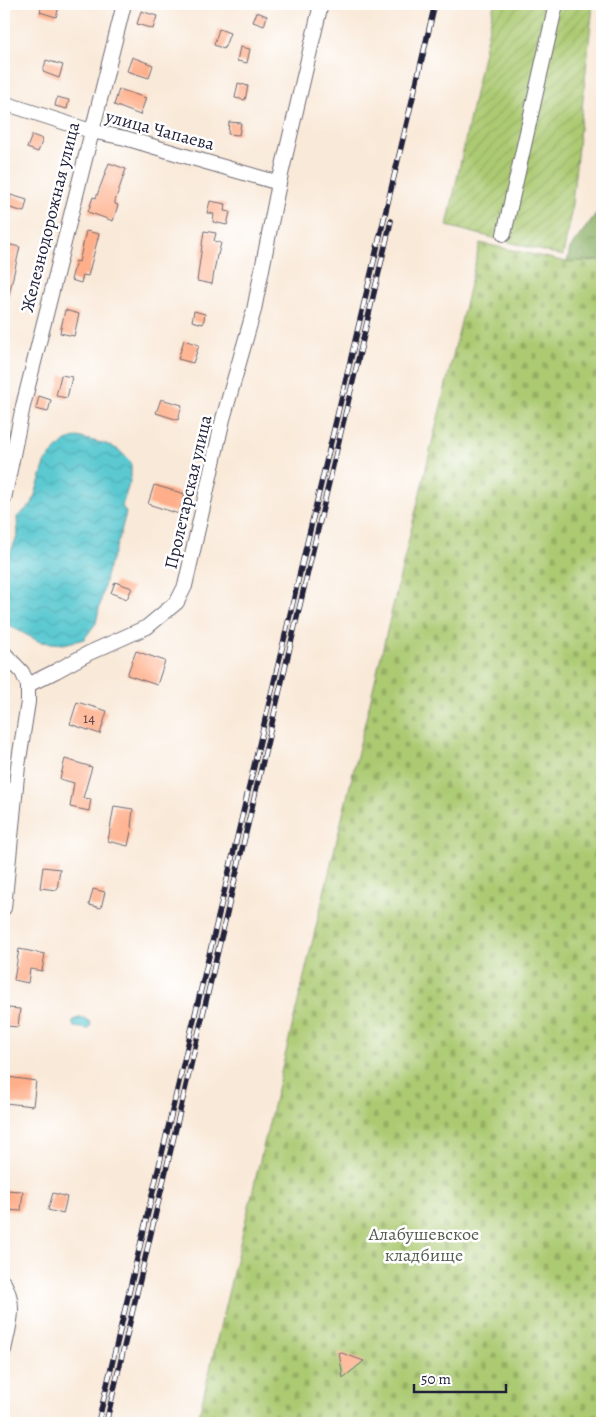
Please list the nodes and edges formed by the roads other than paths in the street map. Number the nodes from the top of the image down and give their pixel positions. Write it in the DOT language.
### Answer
graph roads {
  1 [pos="124,4"];
  2 [pos="321,4"];
  3 [pos="556,4"];
  4 [pos="4,103"];
  5 [pos="91,131"];
  6 [pos="279,183"];
  7 [pos="504,234"];
  8 [pos="4,499"];
  9 [pos="4,653"];
  10 [pos="28,685"];
  11 [pos="4,908"];
  12 [pos="4,1283"];
  13 [pos="4,1350"];
  1 -- 5 [label="street, Железнодорожная улица"];
  2 -- 6 [label="street, Пролетарская улица"];
  3 -- 7 [label="street"];
  4 -- 5 [label="street, улица Чапаева"];
  5 -- 6 [label="street, улица Чапаева"];
  5 -- 8 [label="street, Железнодорожная улица"];
  6 -- 10 [label="street, Пролетарская улица"];
  9 -- 10 [label="street"];
  10 -- 11 [label="street"];
  12 -- 13 [label="street"];
}
